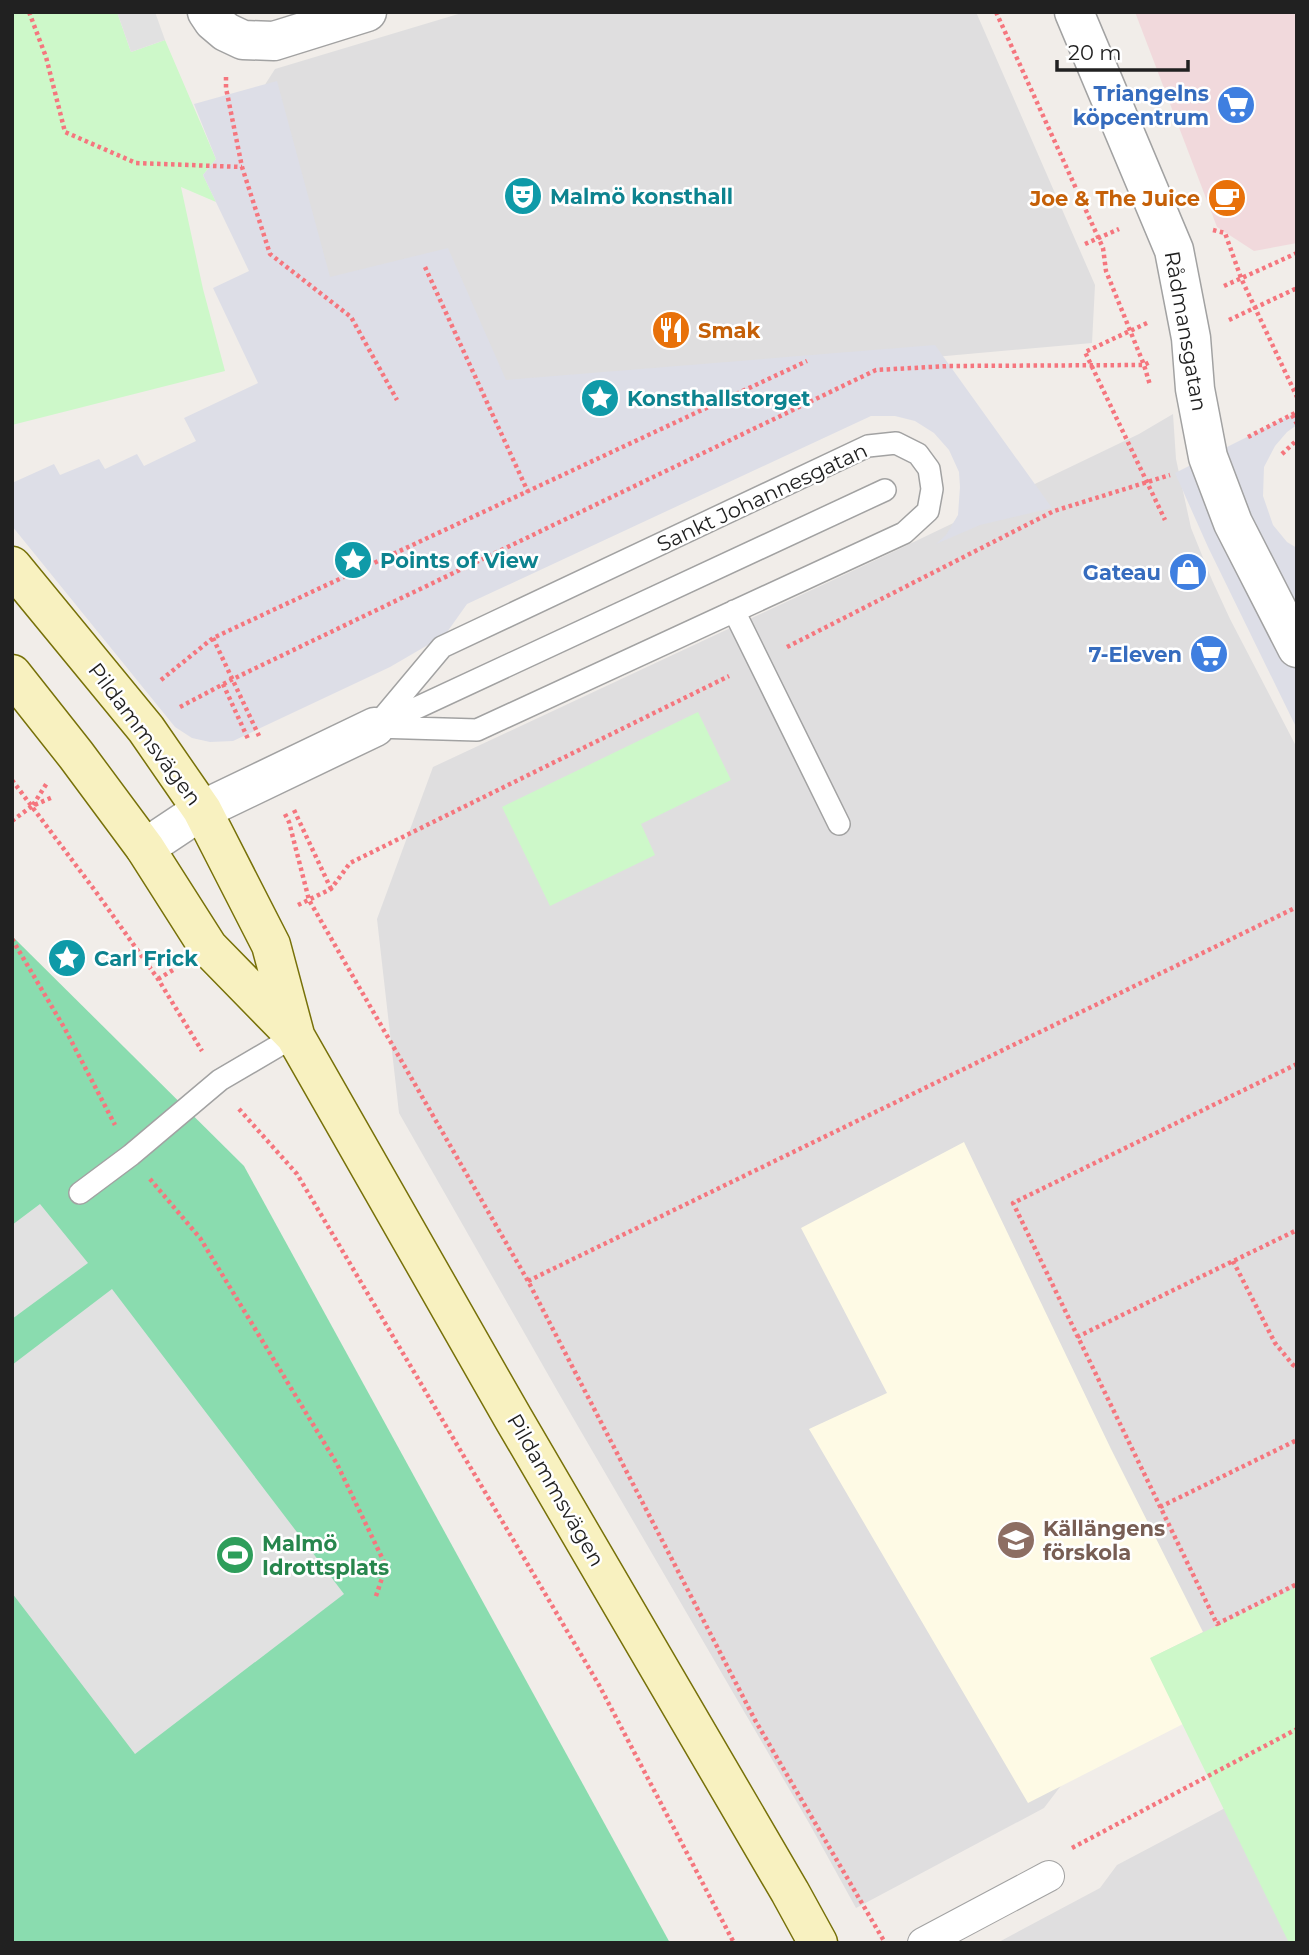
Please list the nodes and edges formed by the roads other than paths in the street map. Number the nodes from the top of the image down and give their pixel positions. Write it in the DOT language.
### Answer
graph roads {
  1 [pos="367,12"];
  2 [pos="1074,12"];
  3 [pos="217,22"];
  4 [pos="885,490"];
  5 [pos="12,566"];
  6 [pos="734,611"];
  7 [pos="1297,648"];
  8 [pos="12,674"];
  9 [pos="376,727"];
  10 [pos="202,810"];
  11 [pos="839,824"];
  12 [pos="145,848"];
  13 [pos="295,1036"];
  14 [pos="80,1193"];
  15 [pos="1049,1876"];
  16 [pos="818,1943"];
  17 [pos="923,1943"];
  1 -- 3 [label="street"];
  2 -- 7 [label="street, Rådmansgatan"];
  4 -- 9 [label="lane"];
  5 -- 10 [label="main road, Pildammsvägen"];
  6 -- 9 [label="lane, Sankt Johannesgatan"];
  6 -- 9 [label="lane, Sankt Johannesgatan"];
  6 -- 11 [label="lane"];
  8 -- 12 [label="main road, Pildammsvägen"];
  9 -- 10 [label="street, Sankt Johannesgatan"];
  10 -- 12 [label="street, Sankt Johannesgatan"];
  10 -- 13 [label="main road, Pildammsvägen"];
  12 -- 13 [label="main road, Pildammsvägen"];
  13 -- 14 [label="lane"];
  13 -- 16 [label="main road, Pildammsvägen"];
  15 -- 17 [label="street"];
}
